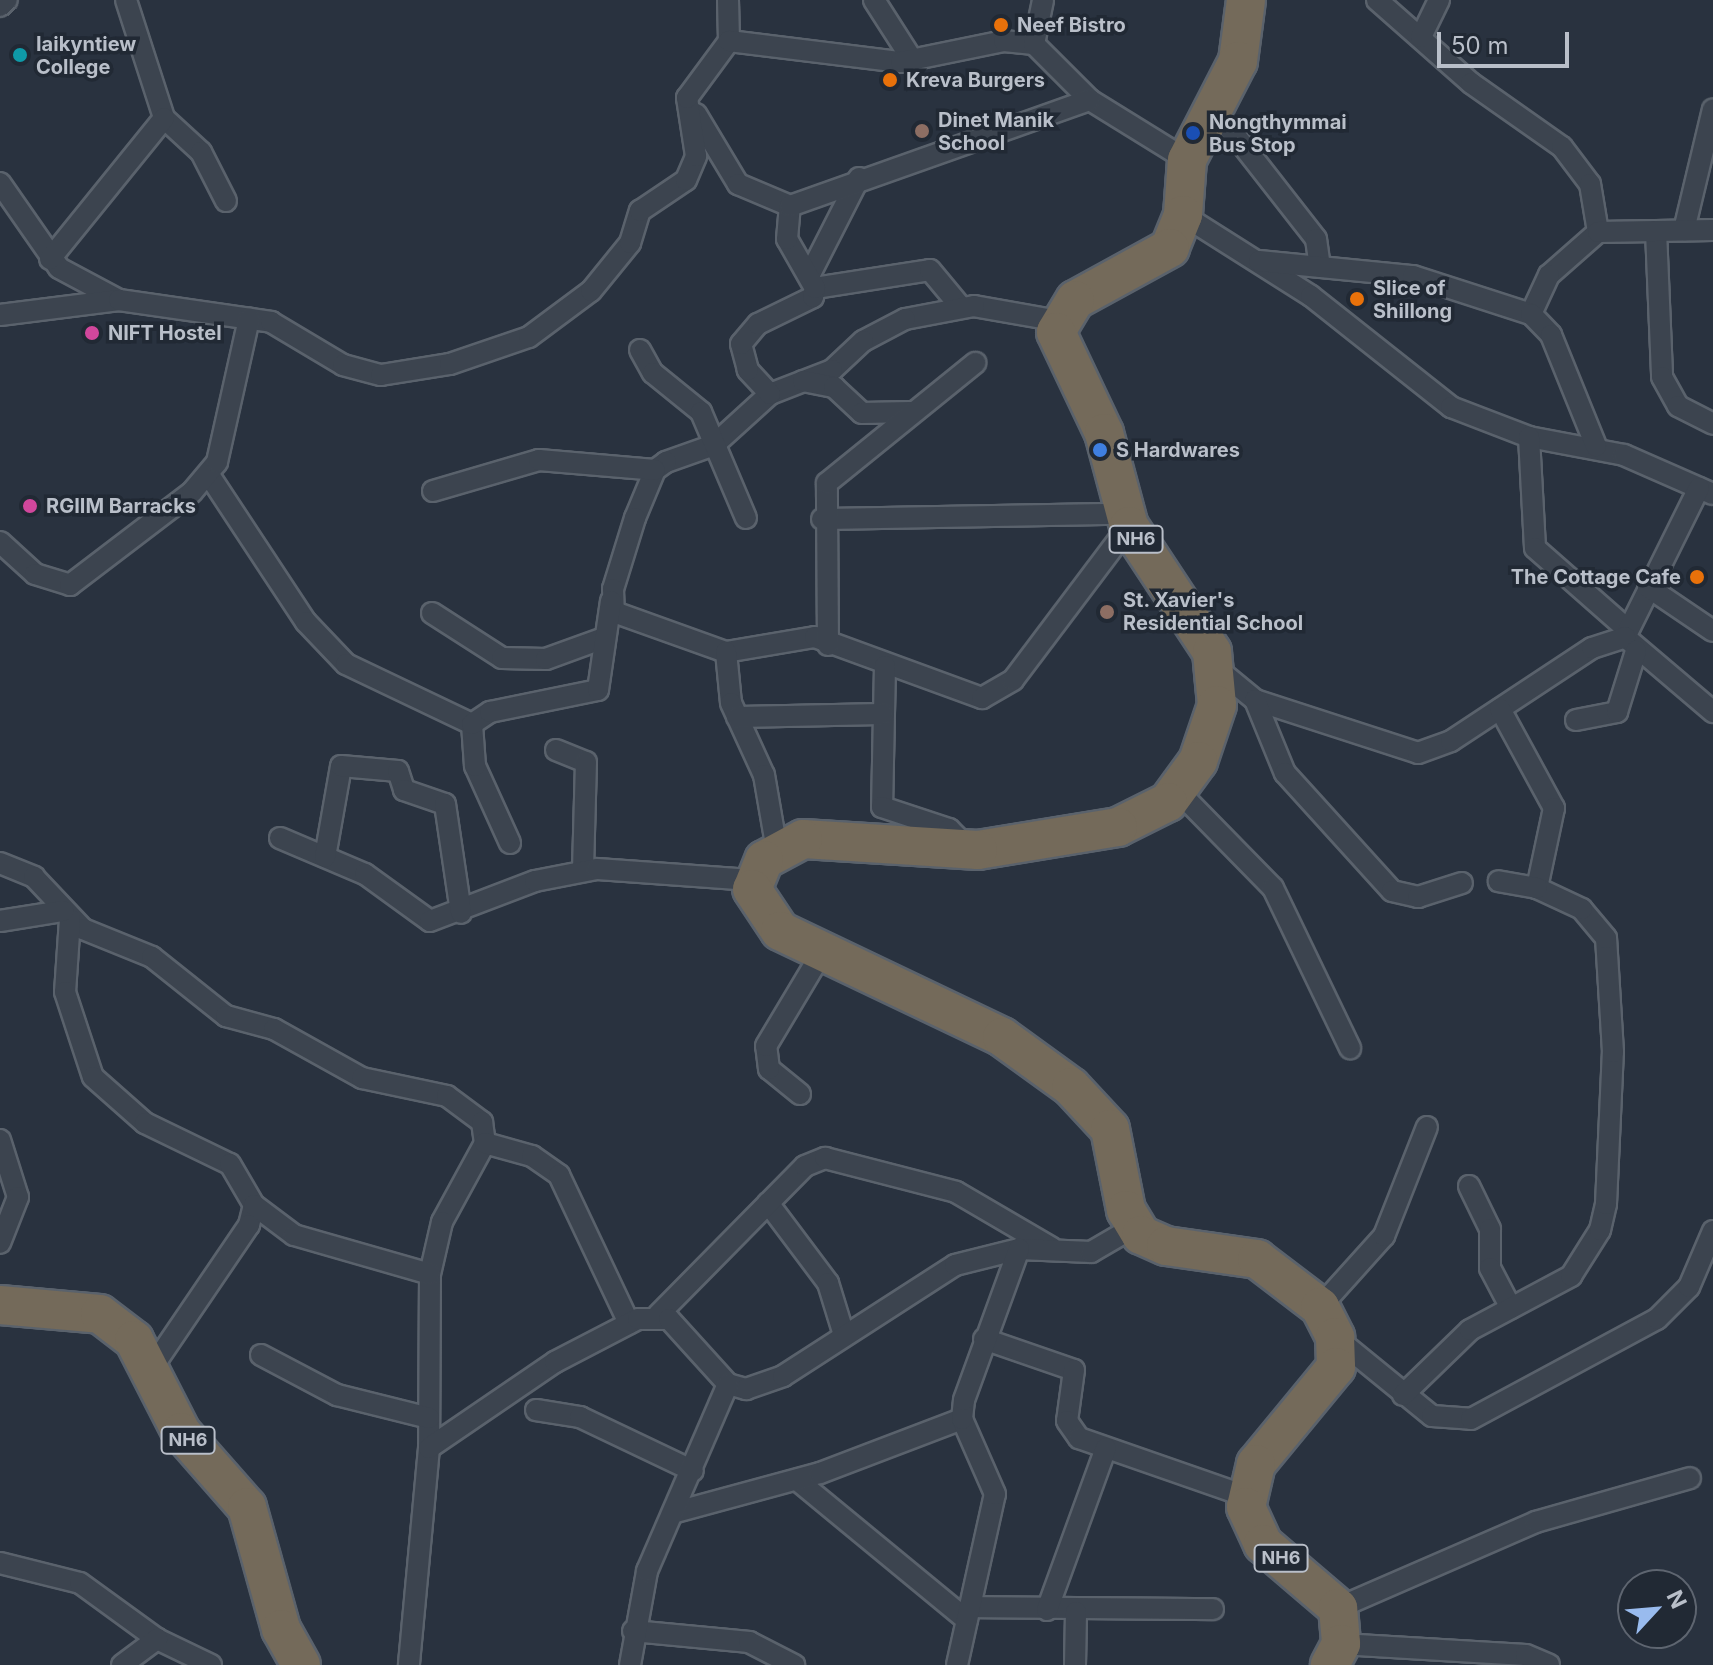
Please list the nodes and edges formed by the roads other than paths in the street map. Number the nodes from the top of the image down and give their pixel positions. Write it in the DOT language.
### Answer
graph roads {
  1 [pos="7,0"];
  2 [pos="126,0"];
  3 [pos="728,0"];
  4 [pos="874,0"];
  5 [pos="1043,0"];
  6 [pos="1246,0"];
  7 [pos="1377,0"];
  8 [pos="1439,0"];
  9 [pos="0,6"];
  10 [pos="1421,37"];
  11 [pos="729,41"];
  12 [pos="1034,44"];
  13 [pos="913,61"];
  14 [pos="687,98"];
  15 [pos="1090,100"];
  16 [pos="1713,109"];
  17 [pos="1216,111"];
  18 [pos="164,118"];
  19 [pos="1187,160"];
  20 [pos="859,178"];
  21 [pos="0,183"];
  22 [pos="226,201"];
  23 [pos="790,206"];
  24 [pos="1183,215"];
  25 [pos="1684,230"];
  26 [pos="1713,230"];
  27 [pos="1656,231"];
  28 [pos="1598,232"];
  29 [pos="50,259"];
  30 [pos="1258,261"];
  31 [pos="1320,267"];
  32 [pos="812,282"];
  33 [pos="119,300"];
  34 [pos="960,306"];
  35 [pos="1531,314"];
  36 [pos="0,315"];
  37 [pos="249,319"];
  38 [pos="1059,321"];
  39 [pos="640,350"];
  40 [pos="975,363"];
  41 [pos="803,381"];
  42 [pos="770,394"];
  43 [pos="911,412"];
  44 [pos="1713,424"];
  45 [pos="1529,437"];
  46 [pos="714,445"];
  47 [pos="1596,446"];
  48 [pos="655,470"];
  49 [pos="209,475"];
  50 [pos="433,491"];
  51 [pos="1706,491"];
  52 [pos="746,518"];
  53 [pos="822,519"];
  54 [pos="1126,520"];
  55 [pos="0,542"];
  56 [pos="1648,587"];
  57 [pos="611,601"];
  58 [pos="432,613"];
  59 [pos="1713,631"];
  60 [pos="601,639"];
  61 [pos="1629,639"];
  62 [pos="828,645"];
  63 [pos="726,652"];
  64 [pos="885,666"];
  65 [pos="1215,667"];
  66 [pos="1255,700"];
  67 [pos="1500,709"];
  68 [pos="1713,712"];
  69 [pos="883,714"];
  70 [pos="737,717"];
  71 [pos="1576,720"];
  72 [pos="472,724"];
  73 [pos="556,750"];
  74 [pos="1179,792"];
  75 [pos="280,838"];
  76 [pos="510,843"];
  77 [pos="777,850"];
  78 [pos="967,850"];
  79 [pos="325,857"];
  80 [pos="0,863"];
  81 [pos="583,871"];
  82 [pos="752,880"];
  83 [pos="1499,881"];
  84 [pos="1462,883"];
  85 [pos="1537,888"];
  86 [pos="461,913"];
  87 [pos="67,915"];
  88 [pos="0,921"];
  89 [pos="821,954"];
  90 [pos="1350,1048"];
  91 [pos="800,1094"];
  92 [pos="1427,1127"];
  93 [pos="0,1140"];
  94 [pos="485,1143"];
  95 [pos="1469,1186"];
  96 [pos="768,1203"];
  97 [pos="254,1205"];
  98 [pos="1134,1227"];
  99 [pos="1713,1231"];
  100 [pos="0,1243"];
  101 [pos="1052,1248"];
  102 [pos="1019,1249"];
  103 [pos="430,1274"];
  104 [pos="0,1305"];
  105 [pos="1511,1308"];
  106 [pos="658,1315"];
  107 [pos="1328,1322"];
  108 [pos="629,1323"];
  109 [pos="844,1335"];
  110 [pos="984,1339"];
  111 [pos="261,1355"];
  112 [pos="151,1369"];
  113 [pos="728,1384"];
  114 [pos="1403,1395"];
  115 [pos="536,1410"];
  116 [pos="429,1418"];
  117 [pos="962,1419"];
  118 [pos="429,1448"];
  119 [pos="1106,1448"];
  120 [pos="693,1471"];
  121 [pos="1690,1478"];
  122 [pos="797,1480"];
  123 [pos="1246,1496"];
  124 [pos="676,1512"];
  125 [pos="0,1563"];
  126 [pos="1213,1609"];
  127 [pos="1047,1610"];
  128 [pos="1076,1612"];
  129 [pos="968,1614"];
  130 [pos="633,1631"];
  131 [pos="157,1639"];
  132 [pos="1335,1649"];
  133 [pos="1423,1657"];
  134 [pos="122,1665"];
  135 [pos="211,1665"];
  136 [pos="301,1665"];
  137 [pos="409,1665"];
  138 [pos="630,1665"];
  139 [pos="794,1665"];
  140 [pos="957,1665"];
  141 [pos="1075,1665"];
  142 [pos="1549,1665"];
  1 -- 9 [label="street"];
  2 -- 18 [label="street"];
  3 -- 11 [label="street"];
  4 -- 13 [label="street"];
  5 -- 12 [label="street"];
  6 -- 17 [label="highway"];
  7 -- 10 [label="street"];
  8 -- 10 [label="street"];
  10 -- 28 [label="street"];
  11 -- 13 [label="street"];
  11 -- 14 [label="street"];
  12 -- 13 [label="street"];
  12 -- 15 [label="street"];
  14 -- 23 [label="street"];
  14 -- 37 [label="street"];
  15 -- 19 [label="street"];
  15 -- 20 [label="street"];
  16 -- 25 [label="street"];
  17 -- 19 [label="highway"];
  17 -- 31 [label="street"];
  18 -- 22 [label="street"];
  18 -- 29 [label="street"];
  19 -- 24 [label="highway"];
  20 -- 23 [label="street"];
  20 -- 32 [label="street"];
  21 -- 29 [label="street"];
  23 -- 32 [label="street"];
  24 -- 30 [label="street"];
  24 -- 38 [label="highway"];
  25 -- 26 [label="street"];
  25 -- 27 [label="street"];
  27 -- 28 [label="street"];
  27 -- 44 [label="street"];
  28 -- 35 [label="street"];
  29 -- 33 [label="street"];
  30 -- 31 [label="street"];
  30 -- 45 [label="street"];
  31 -- 35 [label="street"];
  32 -- 34 [label="street"];
  32 -- 42 [label="street"];
  33 -- 36 [label="street"];
  33 -- 37 [label="street"];
  34 -- 38 [label="street"];
  34 -- 41 [label="street"];
  35 -- 47 [label="street"];
  37 -- 49 [label="street"];
  38 -- 54 [label="highway, NH6 / NH6"];
  39 -- 46 [label="street"];
  40 -- 43 [label="street"];
  41 -- 42 [label="street"];
  41 -- 43 [label="street"];
  42 -- 46 [label="street"];
  43 -- 53 [label="street"];
  45 -- 47 [label="street"];
  45 -- 61 [label="street"];
  46 -- 48 [label="street"];
  46 -- 52 [label="street"];
  47 -- 51 [label="street"];
  48 -- 50 [label="street"];
  48 -- 57 [label="street"];
  49 -- 55 [label="street"];
  49 -- 72 [label="street"];
  51 -- 56 [label="street"];
  53 -- 54 [label="street"];
  53 -- 62 [label="street"];
  54 -- 64 [label="street"];
  54 -- 65 [label="highway, NH6 / NH6"];
  56 -- 59 [label="street"];
  56 -- 61 [label="street"];
  57 -- 60 [label="street"];
  57 -- 63 [label="street"];
  58 -- 60 [label="street"];
  60 -- 72 [label="street"];
  61 -- 67 [label="street"];
  61 -- 68 [label="street"];
  61 -- 71 [label="street"];
  62 -- 63 [label="street"];
  62 -- 64 [label="street"];
  63 -- 70 [label="street"];
  64 -- 69 [label="street"];
  65 -- 66 [label="street"];
  65 -- 74 [label="highway, NH6 / NH6"];
  66 -- 67 [label="street"];
  66 -- 84 [label="street"];
  67 -- 85 [label="street"];
  69 -- 70 [label="street"];
  69 -- 78 [label="street"];
  70 -- 77 [label="street"];
  72 -- 76 [label="street"];
  73 -- 81 [label="street"];
  74 -- 78 [label="highway"];
  74 -- 90 [label="street"];
  75 -- 79 [label="street"];
  77 -- 78 [label="highway"];
  77 -- 82 [label="highway"];
  79 -- 86 [label="street"];
  79 -- 86 [label="street"];
  80 -- 87 [label="street"];
  81 -- 82 [label="street"];
  81 -- 86 [label="street"];
  82 -- 89 [label="highway"];
  83 -- 85 [label="street"];
  85 -- 105 [label="street"];
  87 -- 88 [label="street"];
  87 -- 94 [label="street"];
  87 -- 97 [label="street"];
  89 -- 91 [label="street"];
  89 -- 98 [label="highway"];
  92 -- 107 [label="street"];
  93 -- 100 [label="street"];
  94 -- 103 [label="street"];
  94 -- 108 [label="street"];
  95 -- 105 [label="street"];
  96 -- 101 [label="street"];
  96 -- 106 [label="street"];
  96 -- 109 [label="street"];
  97 -- 103 [label="street"];
  97 -- 112 [label="street"];
  98 -- 101 [label="street"];
  98 -- 107 [label="highway"];
  99 -- 114 [label="street"];
  101 -- 102 [label="street"];
  102 -- 109 [label="street"];
  102 -- 110 [label="street"];
  103 -- 116 [label="street"];
  104 -- 112 [label="highway, NH6"];
  105 -- 114 [label="street"];
  106 -- 108 [label="street"];
  106 -- 113 [label="street"];
  107 -- 114 [label="street"];
  107 -- 123 [label="highway"];
  108 -- 118 [label="street"];
  109 -- 113 [label="street"];
  110 -- 117 [label="street"];
  110 -- 119 [label="street"];
  111 -- 116 [label="street"];
  112 -- 136 [label="highway, NH6"];
  113 -- 120 [label="street"];
  115 -- 120 [label="street"];
  116 -- 118 [label="street"];
  117 -- 122 [label="street"];
  117 -- 129 [label="street"];
  118 -- 137 [label="street"];
  119 -- 123 [label="street"];
  119 -- 127 [label="street"];
  120 -- 124 [label="street"];
  121 -- 132 [label="street"];
  122 -- 124 [label="street"];
  122 -- 129 [label="street"];
  123 -- 132 [label="highway, NH6"];
  124 -- 130 [label="street"];
  125 -- 131 [label="street"];
  126 -- 128 [label="street"];
  127 -- 128 [label="street"];
  127 -- 129 [label="street"];
  128 -- 141 [label="street"];
  129 -- 140 [label="street"];
  130 -- 138 [label="street"];
  130 -- 139 [label="street"];
  131 -- 134 [label="street"];
  131 -- 135 [label="street"];
  132 -- 133 [label="street"];
  133 -- 142 [label="street"];
}
